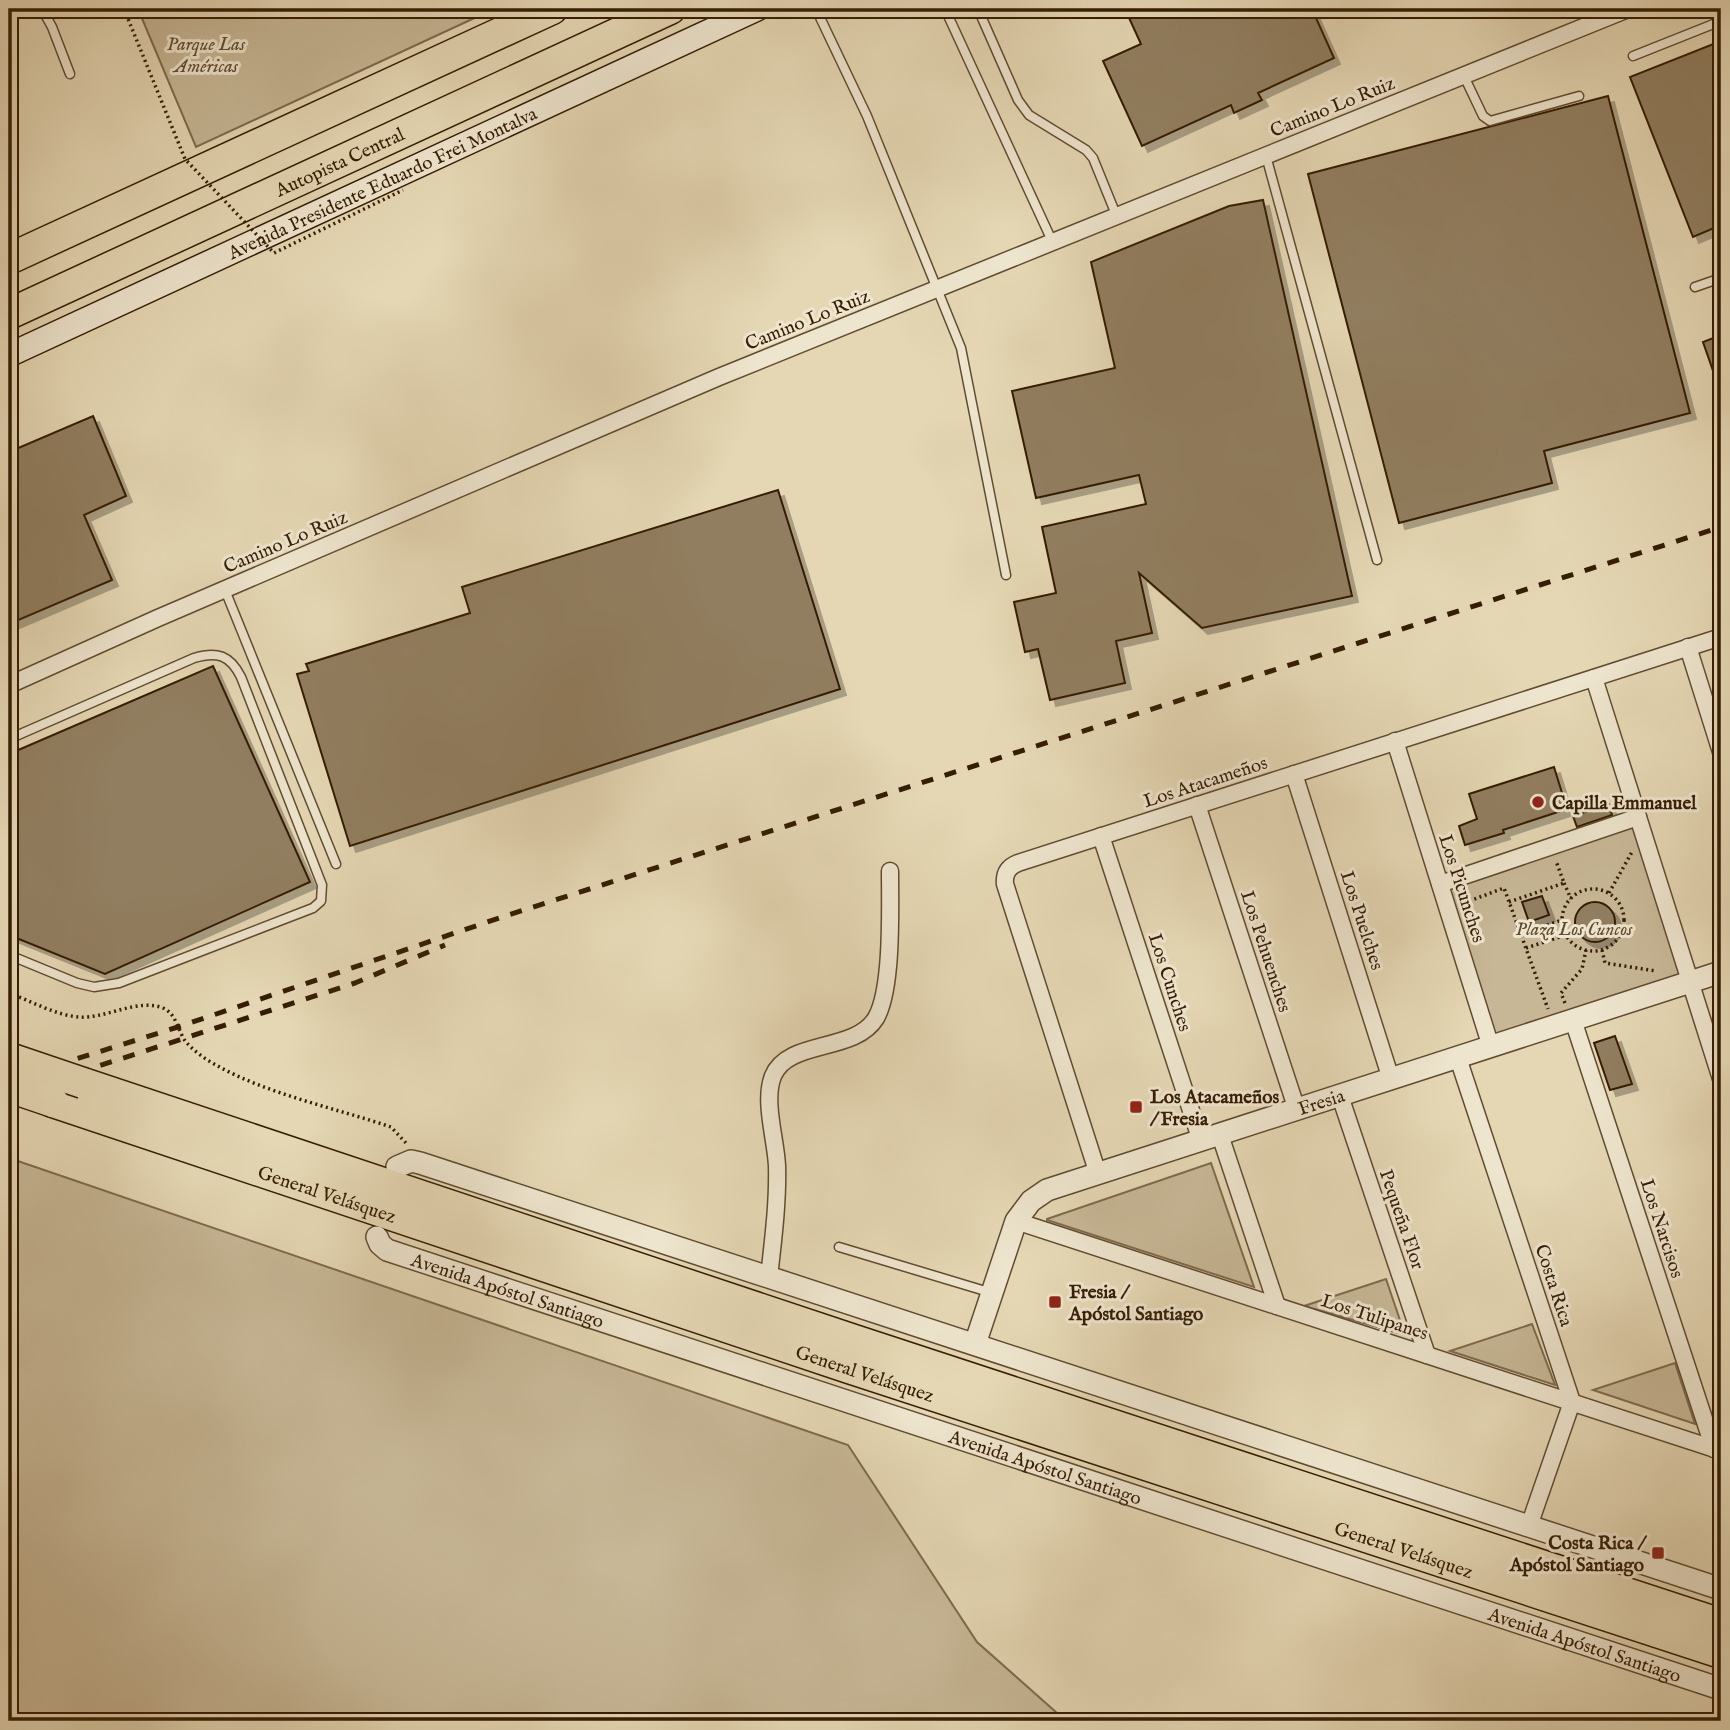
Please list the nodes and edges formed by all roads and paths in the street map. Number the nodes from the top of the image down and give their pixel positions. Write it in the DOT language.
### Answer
graph roads {
  1 [pos="42,9"];
  2 [pos="124,9"];
  3 [pos="552,9"];
  4 [pos="670,9"];
  5 [pos="757,9"];
  6 [pos="816,9"];
  7 [pos="945,9"];
  8 [pos="978,9"];
  9 [pos="1628,9"];
  10 [pos="1721,21"];
  11 [pos="1633,55"];
  12 [pos="71,74"];
  13 [pos="1463,74"];
  14 [pos="1579,96"];
  15 [pos="1266,156"];
  16 [pos="403,190"];
  17 [pos="1116,217"];
  18 [pos="1053,243"];
  19 [pos="9,259"];
  20 [pos="1721,278"];
  21 [pos="1695,287"];
  22 [pos="937,289"];
  23 [pos="9,314"];
  24 [pos="9,355"];
  25 [pos="1377,560"];
  26 [pos="1006,575"];
  27 [pos="225,590"];
  28 [pos="1721,636"];
  29 [pos="1688,647"];
  30 [pos="1594,678"];
  31 [pos="9,685"];
  32 [pos="9,719"];
  33 [pos="12,737"];
  34 [pos="1395,741"];
  35 [pos="1721,752"];
  36 [pos="1294,774"];
  37 [pos="1197,805"];
  38 [pos="1638,817"];
  39 [pos="1101,836"];
  40 [pos="1550,845"];
  41 [pos="1637,845"];
  42 [pos="336,864"];
  43 [pos="890,870"];
  44 [pos="1564,883"];
  45 [pos="1440,884"];
  46 [pos="1609,893"];
  47 [pos="1571,900"];
  48 [pos="1509,902"];
  49 [pos="1448,909"];
  50 [pos="1563,920"];
  51 [pos="1521,934"];
  52 [pos="1566,935"];
  53 [pos="1526,948"];
  54 [pos="1586,950"];
  55 [pos="1602,950"];
  56 [pos="9,955"];
  57 [pos="1721,972"];
  58 [pos="1664,973"];
  59 [pos="1689,983"];
  60 [pos="9,993"];
  61 [pos="1550,1014"];
  62 [pos="1570,1015"];
  63 [pos="1491,1047"];
  64 [pos="9,1058"];
  65 [pos="1458,1058"];
  66 [pos="1391,1079"];
  67 [pos="1721,1079"];
  68 [pos="9,1087"];
  69 [pos="1340,1096"];
  70 [pos="1297,1110"];
  71 [pos="1210,1138"];
  72 [pos="404,1164"];
  73 [pos="1098,1174"];
  74 [pos="1016,1221"];
  75 [pos="377,1237"];
  76 [pos="839,1247"];
  77 [pos="769,1277"];
  78 [pos="992,1293"];
  79 [pos="1277,1306"];
  80 [pos="975,1344"];
  81 [pos="1427,1355"];
  82 [pos="1572,1402"];
  83 [pos="1718,1450"];
  84 [pos="1529,1526"];
  85 [pos="1721,1589"];
  86 [pos="1721,1624"];
  87 [pos="1721,1653"];
  88 [pos="1721,1689"];
  1 -- 12 [label="lane"];
  2 -- 16 [label="path, bridge"];
  3 -- 19 [label="highway"];
  4 -- 23 [label="highway, Autopista Central"];
  5 -- 24 [label="main road, Avenida Presidente Eduardo Frei Montalva"];
  6 -- 22 [label="lane"];
  7 -- 18 [label="lane"];
  8 -- 17 [label="lane"];
  9 -- 13 [label="street, Camino Lo Ruiz"];
  10 -- 11 [label="lane"];
  13 -- 14 [label="lane"];
  13 -- 15 [label="street, Camino Lo Ruiz"];
  15 -- 17 [label="street, Camino Lo Ruiz"];
  15 -- 25 [label="lane"];
  17 -- 18 [label="street, Camino Lo Ruiz"];
  18 -- 22 [label="street, Camino Lo Ruiz"];
  20 -- 21 [label="lane"];
  22 -- 26 [label="lane"];
  22 -- 27 [label="street, Camino Lo Ruiz"];
  27 -- 31 [label="street, Camino Lo Ruiz"];
  27 -- 42 [label="lane"];
  28 -- 29 [label="street, Los Atacameños"];
  29 -- 30 [label="street, Los Atacameños"];
  29 -- 35 [label="street"];
  30 -- 34 [label="street, Los Atacameños"];
  30 -- 38 [label="street"];
  32 -- 33 [label="lane"];
  33 -- 56 [label="lane"];
  34 -- 36 [label="street, Los Atacameños"];
  34 -- 45 [label="street, Los Picunches"];
  36 -- 37 [label="street, Los Atacameños"];
  36 -- 66 [label="street, Los Puelches"];
  37 -- 39 [label="street, Los Atacameños"];
  37 -- 70 [label="street, Los Pehuenches"];
  38 -- 40 [label="street"];
  38 -- 59 [label="street"];
  39 -- 71 [label="street, Los Cunches"];
  39 -- 73 [label="street, Los Atacameños"];
  40 -- 44 [label="path"];
  40 -- 45 [label="street"];
  41 -- 46 [label="path"];
  43 -- 77 [label="street"];
  44 -- 47 [label="path"];
  44 -- 48 [label="path"];
  45 -- 49 [label="street, Los Picunches"];
  46 -- 47 [label="path"];
  46 -- 55 [label="path"];
  47 -- 50 [label="path"];
  48 -- 49 [label="path"];
  48 -- 51 [label="path"];
  49 -- 63 [label="street, Los Picunches"];
  50 -- 51 [label="path"];
  50 -- 52 [label="path"];
  51 -- 53 [label="path"];
  52 -- 53 [label="path"];
  52 -- 54 [label="path"];
  53 -- 61 [label="path"];
  54 -- 55 [label="path"];
  54 -- 62 [label="path"];
  55 -- 58 [label="path"];
  57 -- 59 [label="street, Fresia"];
  59 -- 62 [label="street, Fresia"];
  59 -- 67 [label="street"];
  60 -- 72 [label="path"];
  62 -- 63 [label="street, Fresia"];
  62 -- 83 [label="street, Los Narcisos"];
  63 -- 65 [label="street, Fresia"];
  64 -- 86 [label="highway, General Velásquez, bridge"];
  65 -- 66 [label="street, Fresia"];
  65 -- 82 [label="street, Costa Rica"];
  66 -- 69 [label="street, Fresia"];
  68 -- 87 [label="highway, General Velásquez, bridge"];
  69 -- 70 [label="street, Fresia"];
  69 -- 81 [label="street, Pequeña Flor"];
  70 -- 71 [label="street, Fresia"];
  71 -- 73 [label="street, Fresia"];
  71 -- 79 [label="street, Los Cunches"];
  72 -- 77 [label="street"];
  73 -- 74 [label="street, Fresia"];
  74 -- 78 [label="street, Fresia"];
  74 -- 79 [label="street, Los Tulipanes"];
  75 -- 88 [label="street, Avenida Apóstol Santiago"];
  76 -- 78 [label="lane"];
  77 -- 80 [label="street"];
  78 -- 80 [label="street, Fresia"];
  79 -- 81 [label="street, Los Tulipanes"];
  80 -- 84 [label="street"];
  81 -- 82 [label="street, Los Tulipanes"];
  82 -- 83 [label="street, Los Tulipanes"];
  82 -- 84 [label="street"];
  84 -- 85 [label="street"];
}
